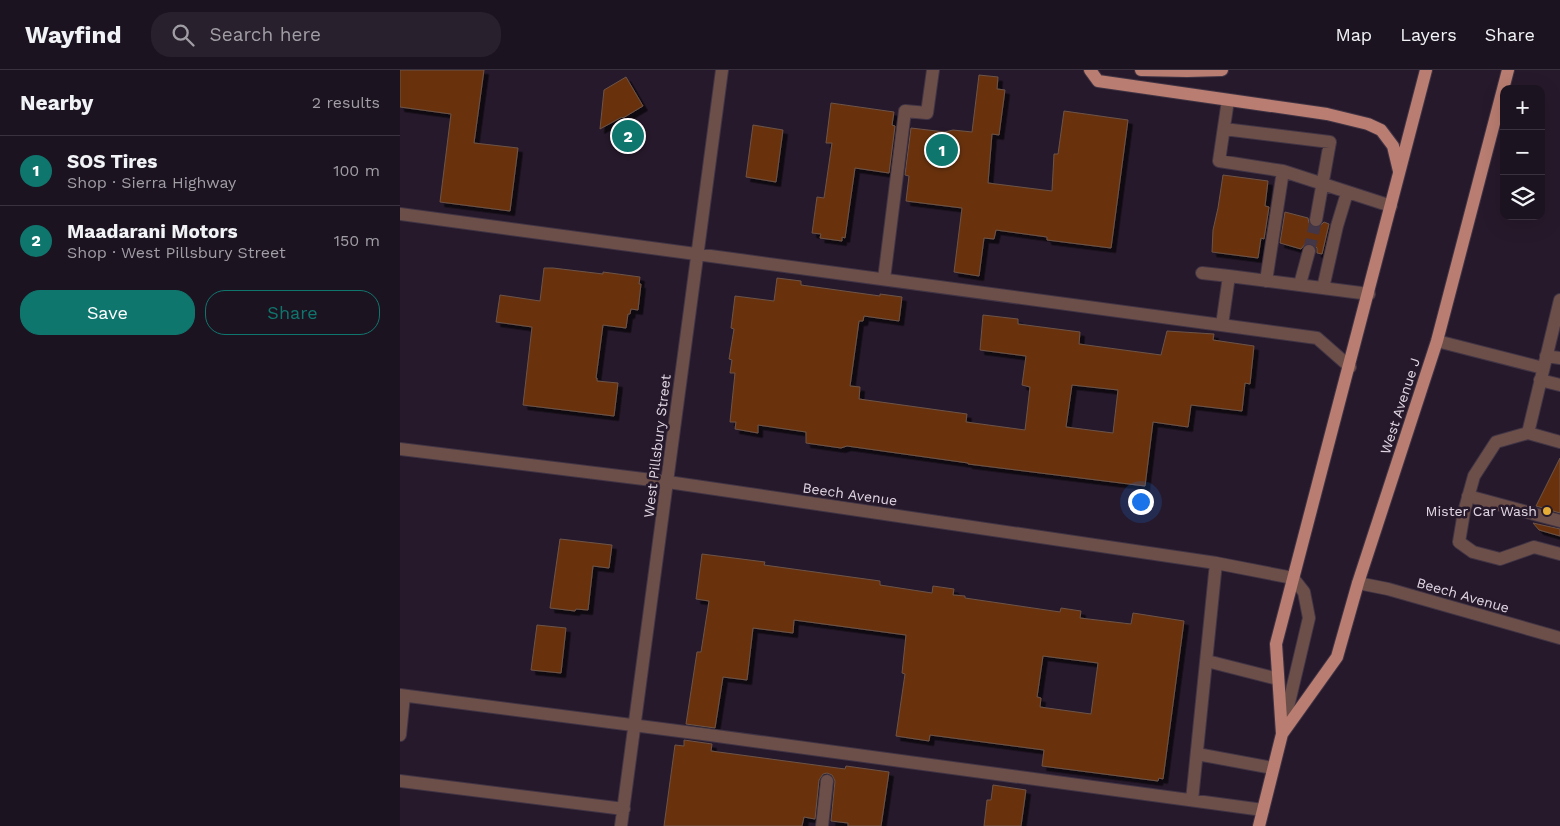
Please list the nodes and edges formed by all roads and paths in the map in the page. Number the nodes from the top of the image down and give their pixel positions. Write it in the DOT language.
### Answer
graph roads {
  1 [pos="722,70"];
  2 [pos="932,70"];
  3 [pos="1090,70"];
  4 [pos="1141,70"];
  5 [pos="1222,70"];
  6 [pos="1426,70"];
  7 [pos="1508,70"];
  8 [pos="1228,100"];
  9 [pos="1224,129"];
  10 [pos="1283,171"];
  11 [pos="1399,174"];
  12 [pos="1323,184"];
  13 [pos="1347,193"];
  14 [pos="1391,206"];
  15 [pos="400,214"];
  16 [pos="1316,220"];
  17 [pos="1309,251"];
  18 [pos="697,254"];
  19 [pos="1202,273"];
  20 [pos="1229,276"];
  21 [pos="884,279"];
  22 [pos="1266,281"];
  23 [pos="1300,284"];
  24 [pos="1323,288"];
  25 [pos="1369,294"];
  26 [pos="1560,300"];
  27 [pos="1222,325"];
  28 [pos="1437,341"];
  29 [pos="1560,358"];
  30 [pos="1350,366"];
  31 [pos="1543,368"];
  32 [pos="1560,385"];
  33 [pos="1528,433"];
  34 [pos="1560,442"];
  35 [pos="400,449"];
  36 [pos="668,482"];
  37 [pos="1468,496"];
  38 [pos="1560,521"];
  39 [pos="1560,554"];
  40 [pos="1216,563"];
  41 [pos="1293,578"];
  42 [pos="1358,583"];
  43 [pos="1560,638"];
  44 [pos="1207,661"];
  45 [pos="1278,679"];
  46 [pos="402,695"];
  47 [pos="635,725"];
  48 [pos="1282,734"];
  49 [pos="400,735"];
  50 [pos="1197,754"];
  51 [pos="1273,768"];
  52 [pos="400,781"];
  53 [pos="827,781"];
  54 [pos="1192,800"];
  55 [pos="624,809"];
  56 [pos="1263,810"];
  57 [pos="621,826"];
  58 [pos="822,826"];
  59 [pos="1259,826"];
  1 -- 18 [label="street, West Pillsbury Street"];
  2 -- 21 [label="street"];
  3 -- 8 [label="main road"];
  4 -- 5 [label="main road"];
  6 -- 11 [label="main road, West Avenue J"];
  7 -- 28 [label="main road, West Avenue J"];
  8 -- 9 [label="street"];
  8 -- 11 [label="main road"];
  9 -- 10 [label="street"];
  9 -- 12 [label="street"];
  10 -- 12 [label="street"];
  10 -- 22 [label="street"];
  11 -- 14 [label="main road, West Avenue J"];
  12 -- 13 [label="street"];
  12 -- 16 [label="street"];
  13 -- 14 [label="street"];
  13 -- 24 [label="street"];
  14 -- 25 [label="main road, West Avenue J"];
  15 -- 18 [label="street"];
  17 -- 23 [label="street"];
  18 -- 21 [label="street"];
  18 -- 36 [label="street, West Pillsbury Street"];
  19 -- 20 [label="street"];
  20 -- 22 [label="street"];
  20 -- 27 [label="street"];
  21 -- 27 [label="street"];
  22 -- 23 [label="street"];
  23 -- 24 [label="street"];
  24 -- 25 [label="street"];
  25 -- 30 [label="main road, West Avenue J"];
  26 -- 31 [label="street"];
  27 -- 30 [label="street"];
  28 -- 31 [label="street"];
  28 -- 42 [label="main road, West Avenue J"];
  29 -- 31 [label="street"];
  30 -- 41 [label="main road, West Avenue J"];
  31 -- 32 [label="street"];
  31 -- 33 [label="street"];
  33 -- 34 [label="street"];
  33 -- 37 [label="street"];
  35 -- 36 [label="street, Beech Avenue"];
  36 -- 40 [label="street, Beech Avenue"];
  36 -- 47 [label="street, West Pillsbury Street"];
  37 -- 38 [label="street"];
  37 -- 39 [label="street"];
  40 -- 41 [label="street, Beech Avenue"];
  40 -- 44 [label="street"];
  41 -- 45 [label="main road, West Avenue J"];
  41 -- 48 [label="street"];
  42 -- 43 [label="street, Beech Avenue"];
  42 -- 48 [label="main road, West Avenue J"];
  44 -- 45 [label="street"];
  44 -- 50 [label="street"];
  45 -- 48 [label="main road, West Avenue J"];
  46 -- 47 [label="street"];
  46 -- 49 [label="street"];
  47 -- 54 [label="street"];
  47 -- 55 [label="street, West Pillsbury Street"];
  48 -- 51 [label="main road, West Avenue J"];
  50 -- 51 [label="street"];
  50 -- 54 [label="street"];
  51 -- 56 [label="main road, West Avenue J"];
  52 -- 55 [label="street"];
  53 -- 58 [label="street"];
  54 -- 56 [label="street"];
  55 -- 57 [label="street, West Pillsbury Street"];
  56 -- 59 [label="main road, West Avenue J"];
}
